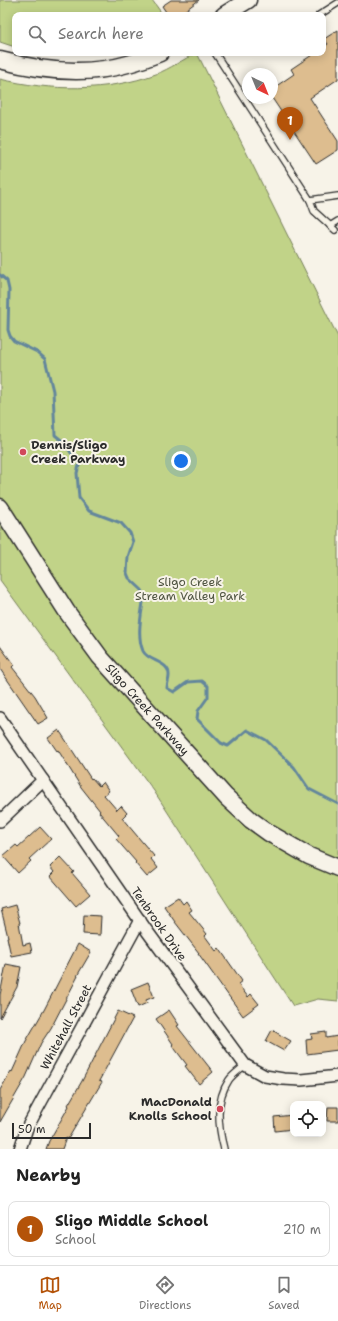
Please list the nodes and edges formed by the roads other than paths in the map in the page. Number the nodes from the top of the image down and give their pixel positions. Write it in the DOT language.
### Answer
graph roads {
  1 [pos="248,0"];
  2 [pos="338,3"];
  3 [pos="232,12"];
  4 [pos="324,12"];
  5 [pos="151,56"];
  6 [pos="217,56"];
  7 [pos="0,60"];
  8 [pos="338,196"];
  9 [pos="310,200"];
  10 [pos="338,221"];
  11 [pos="0,507"];
  12 [pos="0,718"];
  13 [pos="43,780"];
  14 [pos="0,821"];
  15 [pos="338,868"];
  16 [pos="140,920"];
  17 [pos="245,1065"];
  18 [pos="338,1076"];
  19 [pos="20,1149"];
  20 [pos="224,1149"];
  1 -- 3 [label="street"];
  2 -- 4 [label="lane"];
  5 -- 7 [label="street"];
  6 -- 9 [label="lane"];
  8 -- 9 [label="lane"];
  9 -- 10 [label="lane"];
  11 -- 15 [label="street, Sligo Creek Parkway"];
  12 -- 13 [label="street, Tenbrook Drive"];
  13 -- 14 [label="street"];
  13 -- 16 [label="street, Tenbrook Drive"];
  16 -- 17 [label="street, Tenbrook Drive"];
  16 -- 19 [label="street, Whitehall Street"];
  17 -- 18 [label="street, Tenbrook Drive"];
  17 -- 20 [label="lane"];
}
